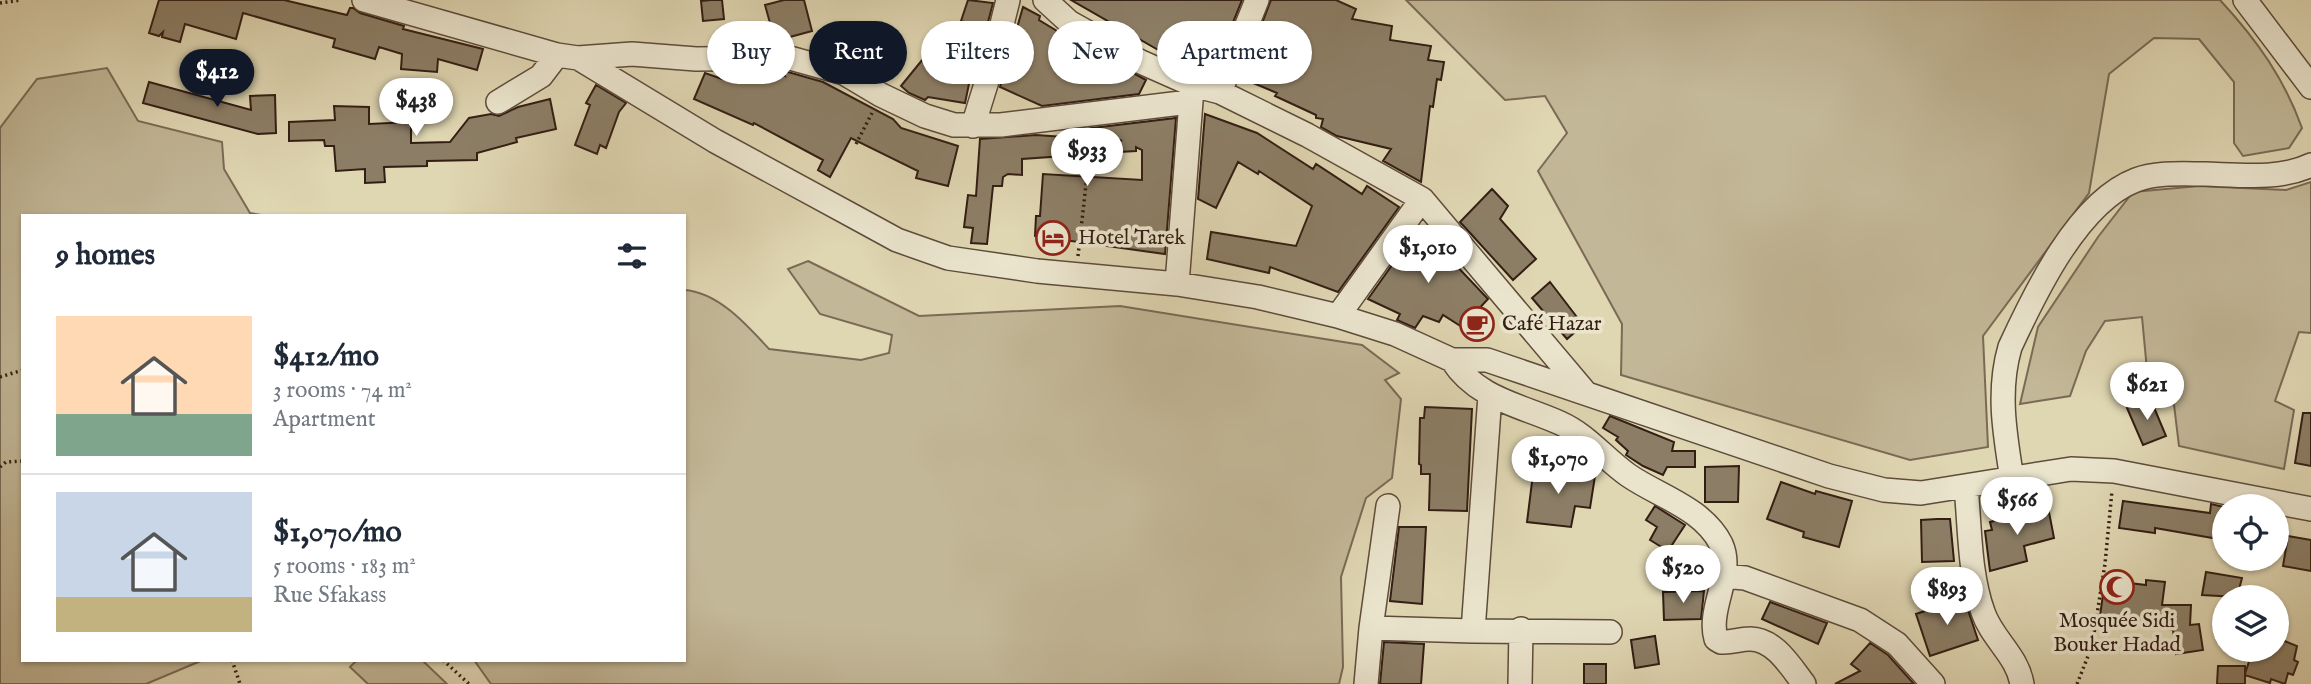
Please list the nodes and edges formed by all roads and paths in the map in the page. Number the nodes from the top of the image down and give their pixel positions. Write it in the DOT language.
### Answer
graph roads {
  1 [pos="21,0"];
  2 [pos="364,0"];
  3 [pos="1008,0"];
  4 [pos="1045,0"];
  5 [pos="1257,0"];
  6 [pos="2245,0"];
  7 [pos="0,3"];
  8 [pos="568,56"];
  9 [pos="2311,87"];
  10 [pos="1220,92"];
  11 [pos="1191,93"];
  12 [pos="881,95"];
  13 [pos="498,102"];
  14 [pos="1094,113"];
  15 [pos="973,126"];
  16 [pos="856,144"];
  17 [pos="2311,165"];
  18 [pos="1422,200"];
  19 [pos="1076,275"];
  20 [pos="1177,284"];
  21 [pos="1338,316"];
  22 [pos="1451,360"];
  23 [pos="21,371"];
  24 [pos="0,377"];
  25 [pos="1586,394"];
  26 [pos="1490,395"];
  27 [pos="21,461"];
  28 [pos="0,467"];
  29 [pos="2114,471"];
  30 [pos="2012,479"];
  31 [pos="1966,487"];
  32 [pos="1388,506"];
  33 [pos="2311,509"];
  34 [pos="1723,576"];
  35 [pos="1371,628"];
  36 [pos="1521,629"];
  37 [pos="1473,631"];
  38 [pos="1610,632"];
  39 [pos="233,662"];
  40 [pos="445,662"];
  41 [pos="240,684"];
  42 [pos="469,684"];
  43 [pos="1366,684"];
  44 [pos="1520,684"];
  45 [pos="1804,684"];
  46 [pos="1933,684"];
  47 [pos="2022,684"];
  48 [pos="2077,684"];
  1 -- 7 [label="path"];
  2 -- 8 [label="street"];
  3 -- 15 [label="street"];
  4 -- 11 [label="street"];
  5 -- 10 [label="street"];
  6 -- 9 [label="street"];
  8 -- 12 [label="street"];
  8 -- 13 [label="street"];
  8 -- 19 [label="street"];
  10 -- 11 [label="street"];
  10 -- 18 [label="street"];
  11 -- 14 [label="street"];
  11 -- 20 [label="street"];
  12 -- 15 [label="street"];
  12 -- 16 [label="path"];
  14 -- 15 [label="street"];
  14 -- 19 [label="path"];
  17 -- 30 [label="street"];
  18 -- 21 [label="street"];
  18 -- 25 [label="street"];
  19 -- 20 [label="street"];
  20 -- 21 [label="street"];
  21 -- 22 [label="street"];
  22 -- 25 [label="street"];
  22 -- 26 [label="street"];
  23 -- 24 [label="path"];
  25 -- 31 [label="street"];
  26 -- 34 [label="street"];
  26 -- 37 [label="street"];
  27 -- 28 [label="path"];
  29 -- 30 [label="street"];
  29 -- 33 [label="street"];
  29 -- 48 [label="path"];
  30 -- 31 [label="street"];
  31 -- 47 [label="street"];
  32 -- 35 [label="street"];
  34 -- 45 [label="street"];
  34 -- 46 [label="street"];
  35 -- 37 [label="street"];
  35 -- 43 [label="street"];
  36 -- 37 [label="street"];
  36 -- 38 [label="street"];
  36 -- 44 [label="street"];
  39 -- 41 [label="path"];
  40 -- 42 [label="path"];
}
